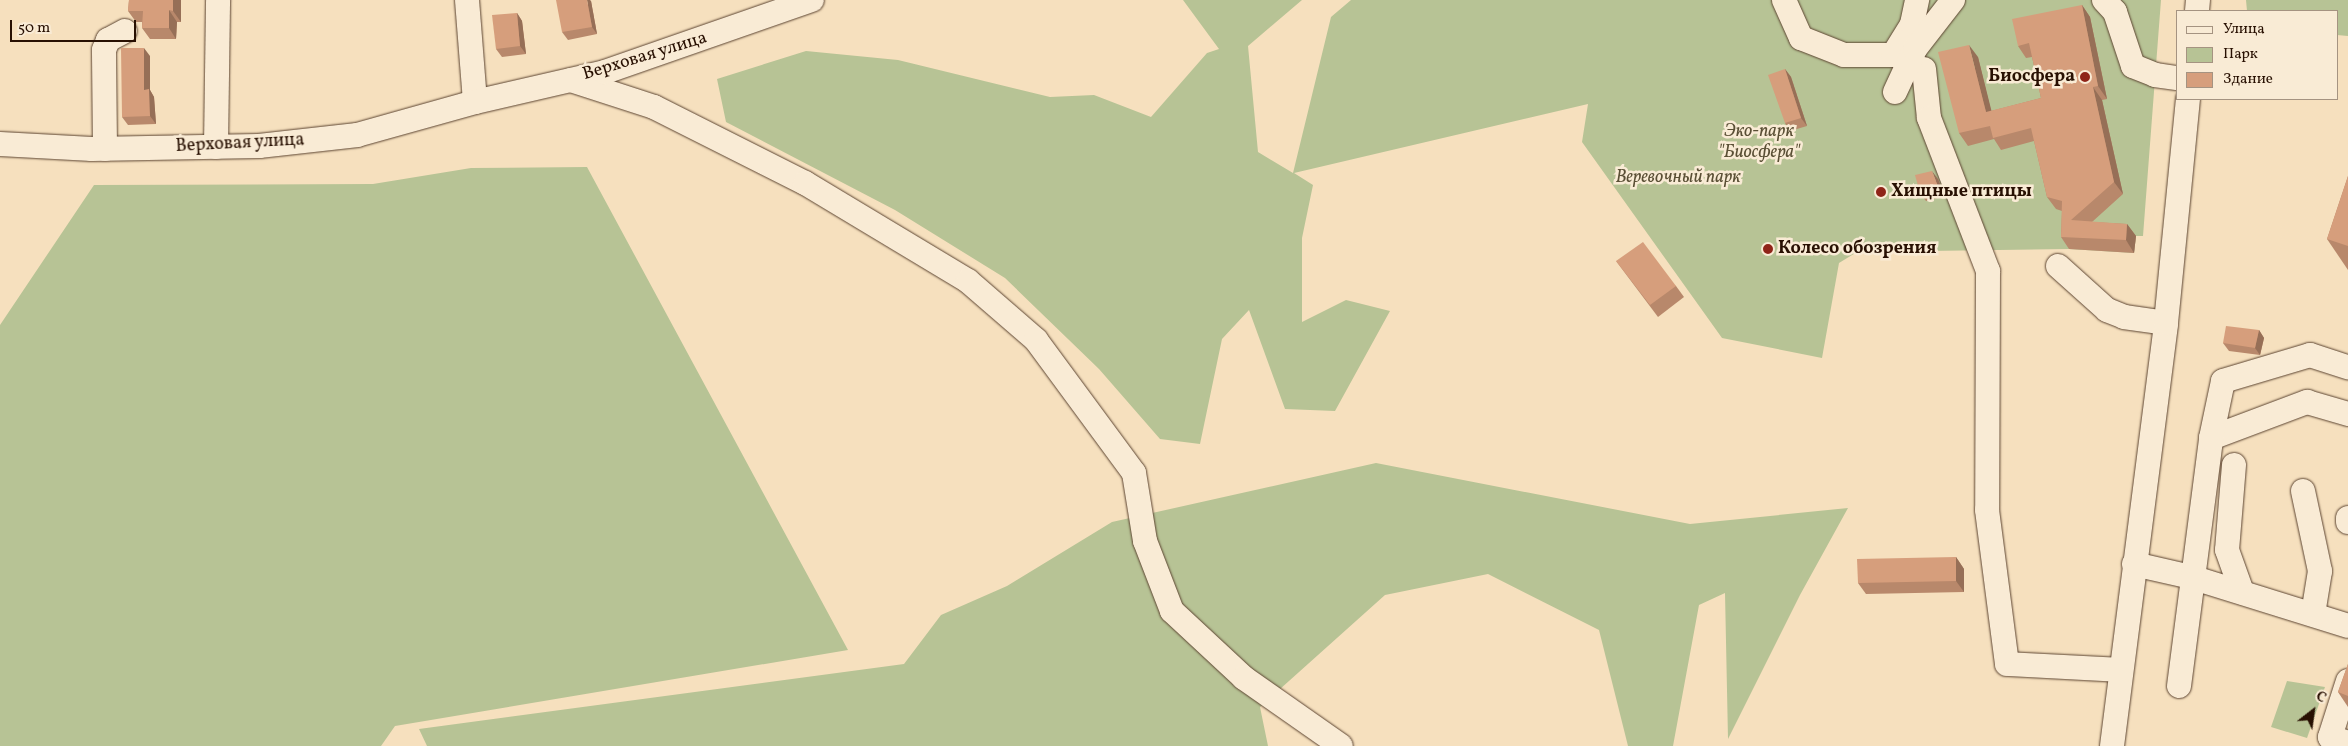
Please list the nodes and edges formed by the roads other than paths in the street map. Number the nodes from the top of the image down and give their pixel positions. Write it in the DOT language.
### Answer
graph roads {
  1 [pos="218,0"];
  2 [pos="467,0"];
  3 [pos="812,0"];
  4 [pos="1784,0"];
  5 [pos="1917,0"];
  6 [pos="1953,0"];
  7 [pos="2104,0"];
  8 [pos="125,31"];
  9 [pos="1924,69"];
  10 [pos="2176,78"];
  11 [pos="570,80"];
  12 [pos="1894,92"];
  13 [pos="2188,100"];
  14 [pos="475,102"];
  15 [pos="0,144"];
  16 [pos="216,147"];
  17 [pos="106,149"];
  18 [pos="2058,266"];
  19 [pos="2166,323"];
  20 [pos="2348,368"];
  21 [pos="2348,414"];
  22 [pos="2210,438"];
  23 [pos="2234,466"];
  24 [pos="2303,491"];
  25 [pos="2134,564"];
  26 [pos="2191,577"];
  27 [pos="2242,592"];
  28 [pos="2313,614"];
  29 [pos="2348,626"];
  30 [pos="2120,670"];
  31 [pos="2348,681"];
  32 [pos="2179,686"];
  33 [pos="2348,743"];
  34 [pos="1341,746"];
  35 [pos="2112,746"];
  1 -- 16 [label="street"];
  2 -- 14 [label="street"];
  3 -- 11 [label="street, Верховая улица"];
  4 -- 5 [label="street"];
  6 -- 12 [label="street"];
  7 -- 10 [label="street"];
  8 -- 17 [label="street"];
  9 -- 30 [label="street"];
  11 -- 14 [label="street, Верховая улица"];
  11 -- 34 [label="street"];
  13 -- 19 [label="street"];
  14 -- 16 [label="street, Верховая улица"];
  15 -- 17 [label="street, Верховая улица"];
  16 -- 17 [label="street, Верховая улица"];
  18 -- 19 [label="street"];
  19 -- 25 [label="street"];
  20 -- 22 [label="street"];
  21 -- 22 [label="street"];
  22 -- 26 [label="street"];
  23 -- 27 [label="street"];
  24 -- 28 [label="street"];
  25 -- 26 [label="street"];
  25 -- 30 [label="street"];
  26 -- 27 [label="street"];
  26 -- 32 [label="street"];
  27 -- 28 [label="street"];
  28 -- 29 [label="street"];
  30 -- 35 [label="street"];
  31 -- 33 [label="street"];
}
